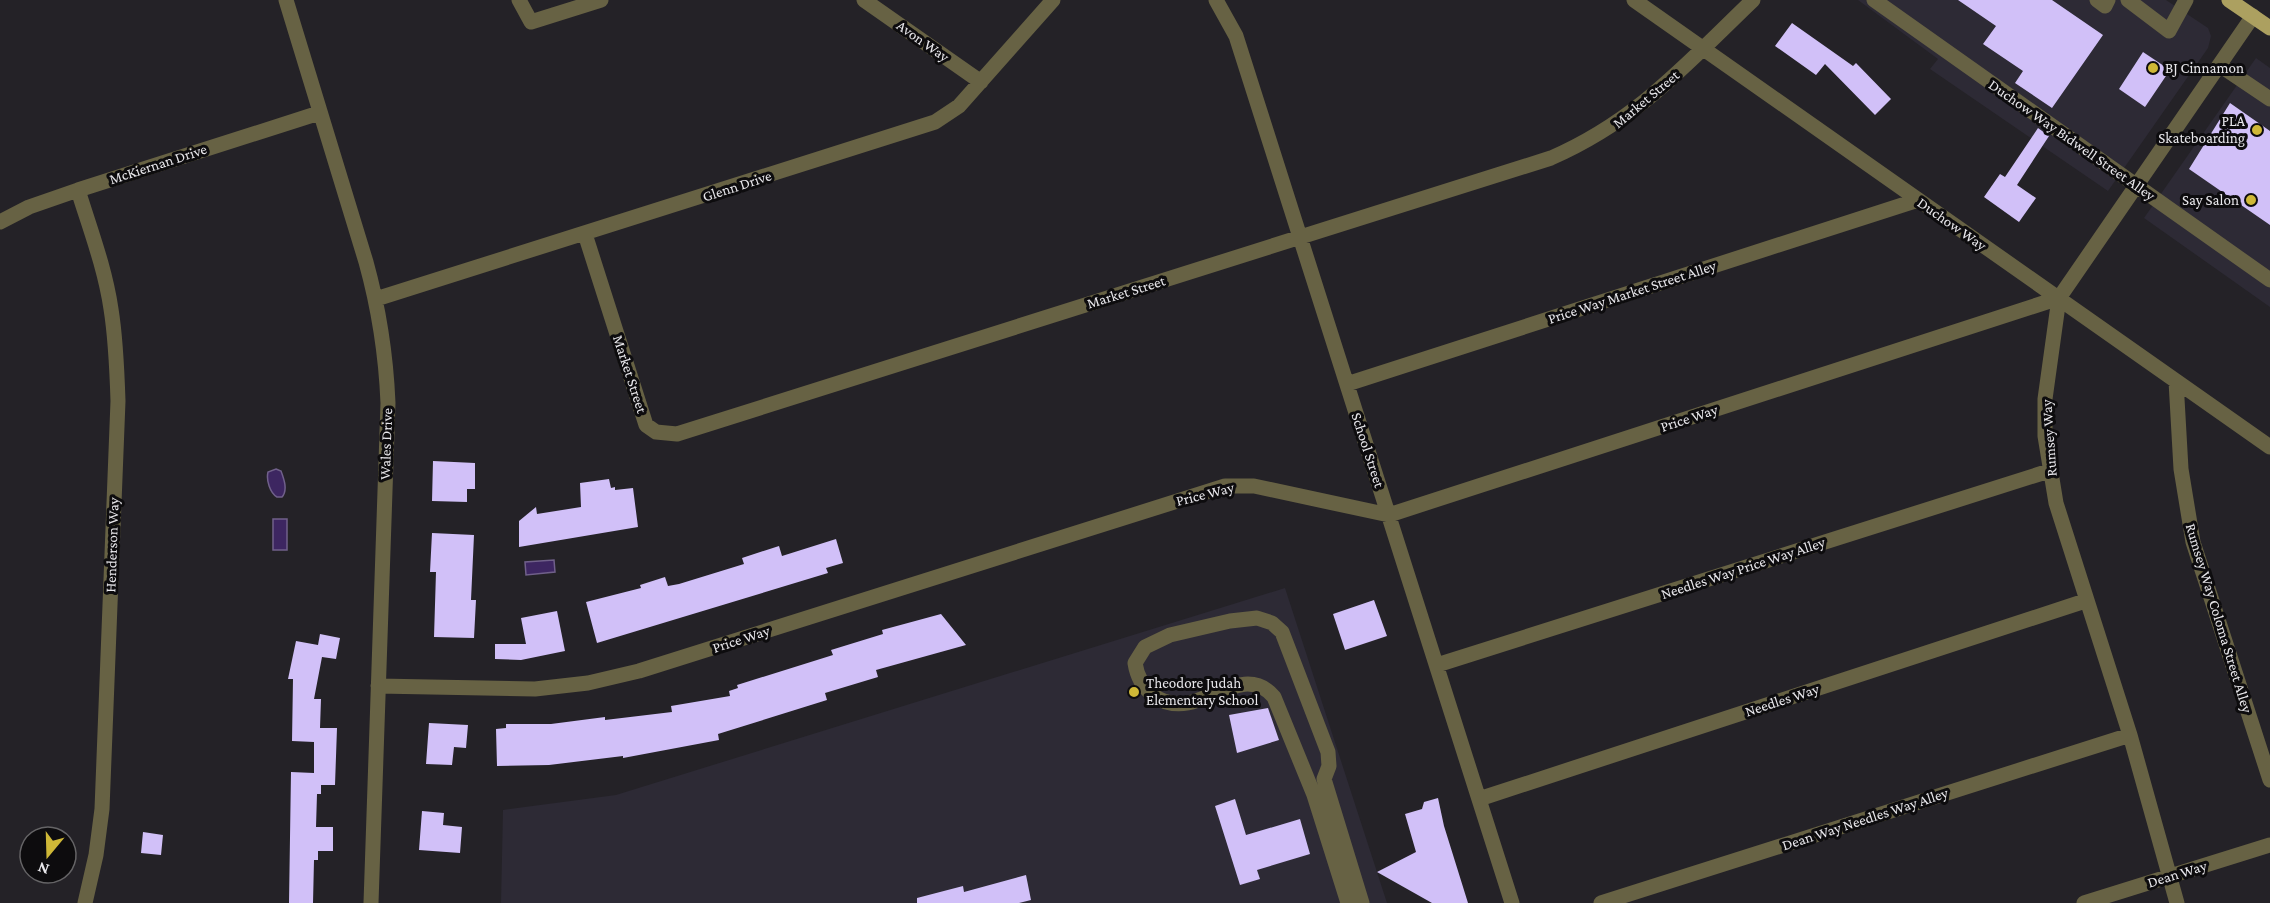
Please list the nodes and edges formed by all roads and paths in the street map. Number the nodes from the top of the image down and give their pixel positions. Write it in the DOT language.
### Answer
graph roads {
  1 [pos="286,0"];
  2 [pos="519,0"];
  3 [pos="601,0"];
  4 [pos="864,0"];
  5 [pos="1053,0"];
  6 [pos="1216,0"];
  7 [pos="1634,0"];
  8 [pos="1753,0"];
  9 [pos="1874,0"];
  10 [pos="2097,0"];
  11 [pos="2108,0"];
  12 [pos="2128,0"];
  13 [pos="2186,0"];
  14 [pos="2229,0"];
  15 [pos="2253,16"];
  16 [pos="2270,28"];
  17 [pos="1703,48"];
  18 [pos="2221,66"];
  19 [pos="981,82"];
  20 [pos="2270,99"];
  21 [pos="319,113"];
  22 [pos="2137,187"];
  23 [pos="78,190"];
  24 [pos="1918,200"];
  25 [pos="0,222"];
  26 [pos="585,234"];
  27 [pos="1301,237"];
  28 [pos="2270,280"];
  29 [pos="2059,298"];
  30 [pos="376,299"];
  31 [pos="2176,381"];
  32 [pos="1347,384"];
  33 [pos="2270,447"];
  34 [pos="2049,471"];
  35 [pos="1389,515"];
  36 [pos="2085,601"];
  37 [pos="1437,665"];
  38 [pos="378,686"];
  39 [pos="2130,735"];
  40 [pos="2270,780"];
  41 [pos="1479,799"];
  42 [pos="2270,845"];
  43 [pos="2168,877"];
  44 [pos="85,903"];
  45 [pos="371,903"];
  46 [pos="1348,903"];
  47 [pos="1362,903"];
  48 [pos="1512,903"];
  49 [pos="1601,903"];
  50 [pos="2084,903"];
  51 [pos="2176,903"];
  1 -- 21 [label="street, Wales Drive"];
  2 -- 3 [label="street"];
  4 -- 19 [label="street, Avon Way"];
  5 -- 19 [label="street, Glenn Drive"];
  6 -- 27 [label="street, School Street"];
  7 -- 17 [label="street, Duchow Way"];
  8 -- 17 [label="street, Market Street"];
  9 -- 22 [label="street, Duchow Way Bidwell Street Alley"];
  10 -- 11 [label="street"];
  12 -- 13 [label="street"];
  14 -- 15 [label="main road"];
  15 -- 16 [label="main road"];
  15 -- 18 [label="street, Rumsey Way"];
  17 -- 24 [label="street, Duchow Way"];
  17 -- 27 [label="street, Market Street"];
  18 -- 20 [label="street"];
  18 -- 22 [label="street, Rumsey Way"];
  19 -- 26 [label="street, Glenn Drive"];
  21 -- 23 [label="street, McKiernan Drive"];
  21 -- 30 [label="street, Wales Drive"];
  22 -- 28 [label="street, Duchow Way Bidwell Street Alley"];
  22 -- 29 [label="street, Rumsey Way"];
  23 -- 25 [label="street, McKiernan Drive"];
  23 -- 44 [label="street, Henderson Way"];
  24 -- 29 [label="street, Duchow Way"];
  24 -- 32 [label="street, Price Way Market Street Alley"];
  26 -- 27 [label="street, Market Street"];
  26 -- 30 [label="street, Glenn Drive"];
  27 -- 32 [label="street, School Street"];
  29 -- 31 [label="street, Duchow Way"];
  29 -- 34 [label="street, Rumsey Way"];
  29 -- 35 [label="street, Price Way"];
  30 -- 38 [label="street, Wales Drive"];
  31 -- 33 [label="street, Duchow Way"];
  31 -- 40 [label="street, Rumsey Way Coloma Street Alley"];
  32 -- 35 [label="street, School Street"];
  34 -- 36 [label="street, Rumsey Way"];
  34 -- 37 [label="street, Needles Way Price Way Alley"];
  35 -- 37 [label="street, School Street"];
  35 -- 38 [label="street, Price Way"];
  36 -- 39 [label="street, Rumsey Way"];
  36 -- 41 [label="street, Needles Way"];
  37 -- 41 [label="street, School Street"];
  38 -- 45 [label="street, Wales Drive"];
  39 -- 43 [label="street, Rumsey Way"];
  39 -- 49 [label="street, Dean Way Needles Way Alley"];
  41 -- 48 [label="street, School Street"];
  42 -- 43 [label="street, Dean Way"];
  43 -- 50 [label="street, Dean Way"];
  43 -- 51 [label="street, Rumsey Way"];
  46 -- 47 [label="street"];
}
